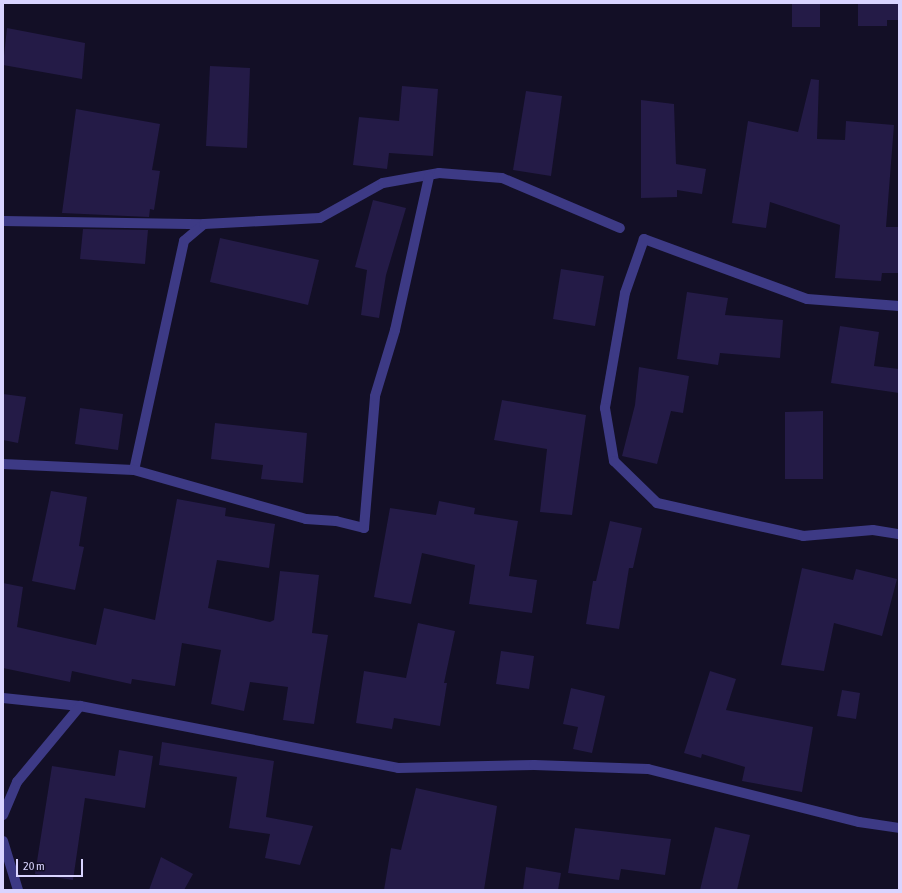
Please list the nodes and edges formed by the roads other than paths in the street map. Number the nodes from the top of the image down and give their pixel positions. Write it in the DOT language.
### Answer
graph roads {
  1 [pos="429,177"];
  2 [pos="3,220"];
  3 [pos="204,224"];
  4 [pos="620,228"];
  5 [pos="899,306"];
  6 [pos="3,464"];
  7 [pos="134,470"];
  8 [pos="899,534"];
  9 [pos="3,698"];
  10 [pos="80,706"];
  11 [pos="3,815"];
  12 [pos="899,828"];
  13 [pos="3,841"];
  14 [pos="18,890"];
  1 -- 3 [label="street"];
  1 -- 4 [label="street"];
  1 -- 7 [label="street"];
  2 -- 3 [label="street"];
  3 -- 7 [label="street"];
  5 -- 8 [label="street"];
  6 -- 7 [label="street"];
  9 -- 10 [label="street"];
  10 -- 11 [label="street"];
  10 -- 12 [label="street"];
  13 -- 14 [label="street"];
}
